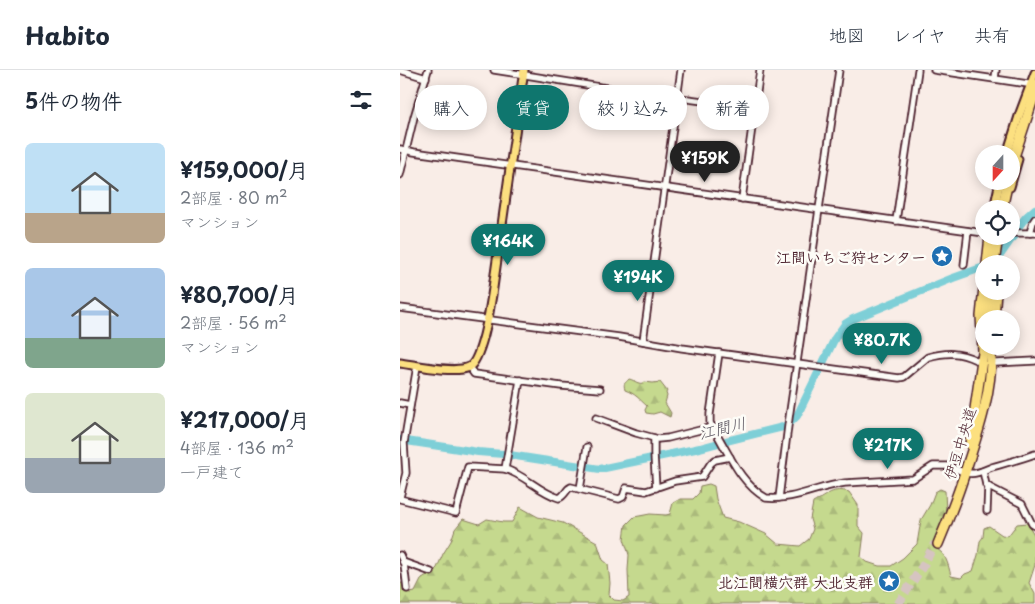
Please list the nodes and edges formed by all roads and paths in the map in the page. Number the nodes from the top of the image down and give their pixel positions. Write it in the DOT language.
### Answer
graph roads {
  1 [pos="400,70"];
  2 [pos="428,70"];
  3 [pos="494,70"];
  4 [pos="681,70"];
  5 [pos="760,70"];
  6 [pos="839,70"];
  7 [pos="918,70"];
  8 [pos="934,70"];
  9 [pos="996,70"];
  10 [pos="523,73"];
  11 [pos="1035,73"];
  12 [pos="426,78"];
  13 [pos="995,79"];
  14 [pos="1032,84"];
  15 [pos="597,85"];
  16 [pos="679,85"];
  17 [pos="758,85"];
  18 [pos="1035,93"];
  19 [pos="1035,103"];
  20 [pos="672,130"];
  21 [pos="751,130"];
  22 [pos="1010,145"];
  23 [pos="1014,145"];
  24 [pos="1018,145"];
  25 [pos="403,150"];
  26 [pos="510,166"];
  27 [pos="400,175"];
  28 [pos="664,188"];
  29 [pos="742,199"];
  30 [pos="1005,200"];
  31 [pos="819,210"];
  32 [pos="1035,219"];
  33 [pos="896,221"];
  34 [pos="968,231"];
  35 [pos="975,232"];
  36 [pos="1030,233"];
  37 [pos="964,265"];
  38 [pos="400,308"];
  39 [pos="488,319"];
  40 [pos="643,341"];
  41 [pos="719,353"];
  42 [pos="989,355"];
  43 [pos="976,360"];
  44 [pos="1035,361"];
  45 [pos="400,362"];
  46 [pos="797,363"];
  47 [pos="996,363"];
  48 [pos="417,366"];
  49 [pos="469,367"];
  50 [pos="520,380"];
  51 [pos="600,390"];
  52 [pos="400,403"];
  53 [pos="410,405"];
  54 [pos="596,418"];
  55 [pos="712,427"];
  56 [pos="654,438"];
  57 [pos="587,447"];
  58 [pos="1035,454"];
  59 [pos="730,458"];
  60 [pos="505,469"];
  61 [pos="961,471"];
  62 [pos="982,471"];
  63 [pos="968,473"];
  64 [pos="988,486"];
  65 [pos="656,488"];
  66 [pos="580,489"];
  67 [pos="400,498"];
  68 [pos="779,498"];
  69 [pos="987,511"];
  70 [pos="1035,526"];
  71 [pos="937,544"];
  72 [pos="400,555"];
  73 [pos="403,562"];
  74 [pos="431,572"];
  75 [pos="407,589"];
  1 -- 12 [label="street"];
  2 -- 12 [label="street"];
  3 -- 10 [label="street"];
  4 -- 16 [label="street"];
  5 -- 17 [label="street"];
  6 -- 31 [label="street"];
  7 -- 33 [label="street"];
  8 -- 13 [label="street"];
  9 -- 13 [label="street"];
  10 -- 15 [label="street"];
  10 -- 26 [label="main road"];
  11 -- 22 [label="main road"];
  12 -- 25 [label="street"];
  13 -- 14 [label="street"];
  14 -- 23 [label="highway"];
  18 -- 24 [label="highway"];
  19 -- 30 [label="main road"];
  20 -- 28 [label="street"];
  21 -- 29 [label="street"];
  25 -- 26 [label="street"];
  25 -- 27 [label="street"];
  26 -- 28 [label="street"];
  26 -- 39 [label="main road"];
  28 -- 29 [label="street"];
  28 -- 40 [label="street"];
  29 -- 31 [label="street"];
  31 -- 33 [label="street"];
  31 -- 46 [label="street"];
  32 -- 36 [label="street"];
  33 -- 34 [label="street"];
  34 -- 35 [label="street"];
  34 -- 37 [label="street"];
  38 -- 39 [label="street"];
  39 -- 40 [label="street"];
  39 -- 49 [label="main road"];
  40 -- 41 [label="street"];
  41 -- 46 [label="street"];
  41 -- 55 [label="street"];
  42 -- 71 [label="highway, 伊豆中央道"];
  43 -- 46 [label="street"];
  44 -- 47 [label="street"];
  45 -- 48 [label="main road"];
  46 -- 68 [label="street"];
  48 -- 49 [label="main road"];
  48 -- 53 [label="street"];
  49 -- 50 [label="street"];
  50 -- 51 [label="street"];
  50 -- 60 [label="street"];
  52 -- 53 [label="street"];
  53 -- 67 [label="street"];
  54 -- 56 [label="street"];
  55 -- 56 [label="street"];
  55 -- 59 [label="street"];
  56 -- 65 [label="street"];
  57 -- 66 [label="street"];
  58 -- 62 [label="street"];
  59 -- 65 [label="street"];
  59 -- 68 [label="street"];
  60 -- 66 [label="street"];
  60 -- 67 [label="street"];
  61 -- 68 [label="street"];
  62 -- 63 [label="street"];
  62 -- 64 [label="street"];
  64 -- 69 [label="street"];
  64 -- 70 [label="street"];
  65 -- 66 [label="street"];
  72 -- 73 [label="street"];
  73 -- 74 [label="street"];
  73 -- 75 [label="street"];
}
